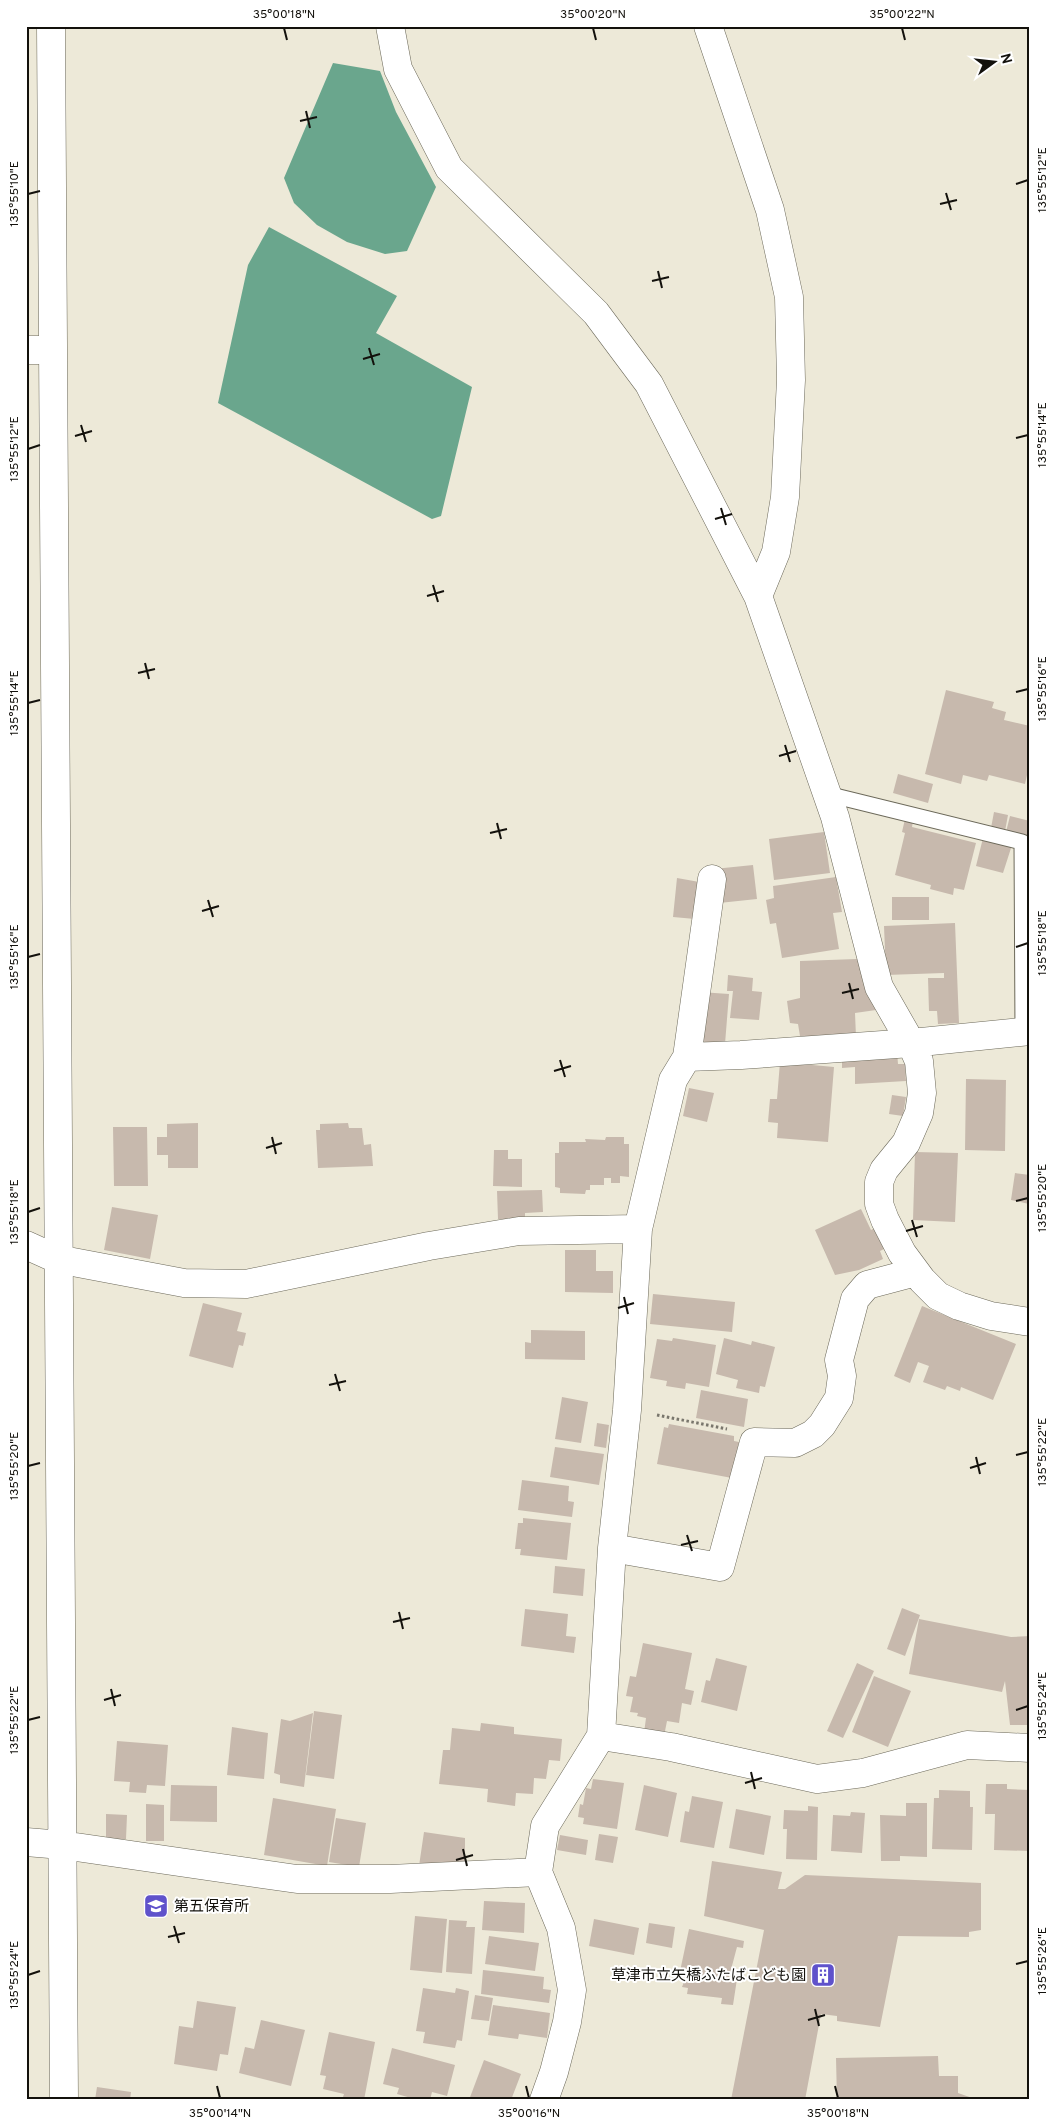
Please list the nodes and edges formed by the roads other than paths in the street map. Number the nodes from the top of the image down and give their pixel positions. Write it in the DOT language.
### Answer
graph roads {
  1 [pos="50,26"];
  2 [pos="390,26"];
  3 [pos="708,26"];
  4 [pos="38,350"];
  5 [pos="758,596"];
  6 [pos="827,794"];
  7 [pos="712,879"];
  8 [pos="1026,1031"];
  9 [pos="911,1043"];
  10 [pos="687,1057"];
  11 [pos="638,1229"];
  12 [pos="42,1252"];
  13 [pos="916,1272"];
  14 [pos="1030,1322"];
  15 [pos="612,1548"];
  16 [pos="601,1736"];
  17 [pos="1030,1748"];
  18 [pos="46,1844"];
  19 [pos="538,1872"];
  20 [pos="64,2100"];
  21 [pos="544,2100"];
  1 -- 4 [label="street"];
  2 -- 5 [label="street"];
  3 -- 5 [label="street"];
  4 -- 12 [label="street"];
  5 -- 6 [label="street"];
  6 -- 8 [label="lane"];
  6 -- 9 [label="street"];
  7 -- 10 [label="street"];
  8 -- 9 [label="street"];
  9 -- 10 [label="street"];
  9 -- 13 [label="street"];
  10 -- 11 [label="street"];
  11 -- 12 [label="street"];
  11 -- 15 [label="street"];
  12 -- 18 [label="street"];
  13 -- 14 [label="street"];
  13 -- 15 [label="street"];
  15 -- 16 [label="street"];
  16 -- 17 [label="street"];
  16 -- 19 [label="street"];
  18 -- 19 [label="street"];
  18 -- 20 [label="street"];
  19 -- 21 [label="street"];
}
